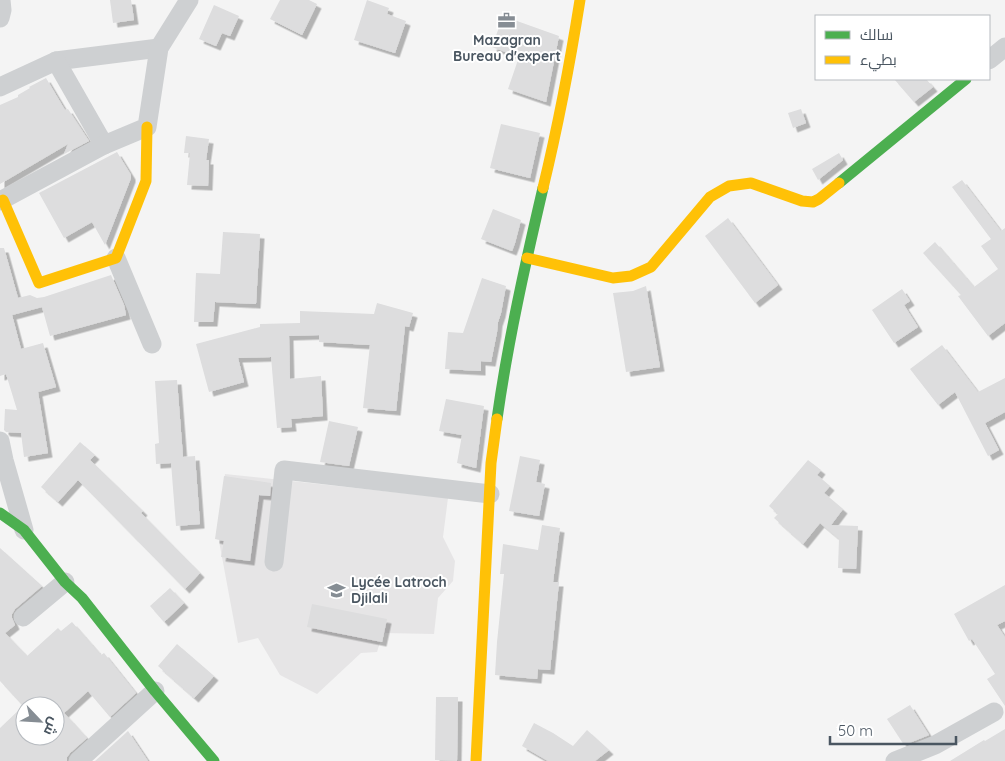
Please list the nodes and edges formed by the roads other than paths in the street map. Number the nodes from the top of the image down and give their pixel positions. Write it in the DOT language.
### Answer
graph roads {
  1 [pos="1,0"];
  2 [pos="189,0"];
  3 [pos="580,0"];
  4 [pos="0,18"];
  5 [pos="1005,47"];
  6 [pos="159,48"];
  7 [pos="990,59"];
  8 [pos="56,61"];
  9 [pos="965,80"];
  10 [pos="0,87"];
  11 [pos="147,127"];
  12 [pos="104,145"];
  13 [pos="2,201"];
  14 [pos="116,258"];
  15 [pos="527,258"];
  16 [pos="152,344"];
  17 [pos="0,441"];
  18 [pos="490,494"];
  19 [pos="0,513"];
  20 [pos="24,530"];
  21 [pos="274,562"];
  22 [pos="65,582"];
  23 [pos="23,617"];
  24 [pos="155,691"];
  25 [pos="994,712"];
  26 [pos="78,761"];
  27 [pos="214,761"];
  28 [pos="476,761"];
  29 [pos="895,761"];
  1 -- 4 [label="street"];
  2 -- 6 [label="street"];
  3 -- 15 [label="main road"];
  5 -- 7 [label="street"];
  6 -- 8 [label="street"];
  6 -- 11 [label="street"];
  8 -- 10 [label="street"];
  8 -- 12 [label="street"];
  9 -- 15 [label="main road"];
  11 -- 12 [label="street"];
  11 -- 14 [label="main road"];
  12 -- 13 [label="street"];
  13 -- 14 [label="main road"];
  14 -- 16 [label="street"];
  15 -- 18 [label="main road"];
  17 -- 20 [label="street"];
  18 -- 21 [label="street"];
  18 -- 28 [label="main road"];
  19 -- 20 [label="main road"];
  20 -- 22 [label="main road"];
  22 -- 23 [label="street"];
  22 -- 24 [label="main road"];
  24 -- 26 [label="street"];
  24 -- 27 [label="main road"];
  25 -- 29 [label="street"];
}
